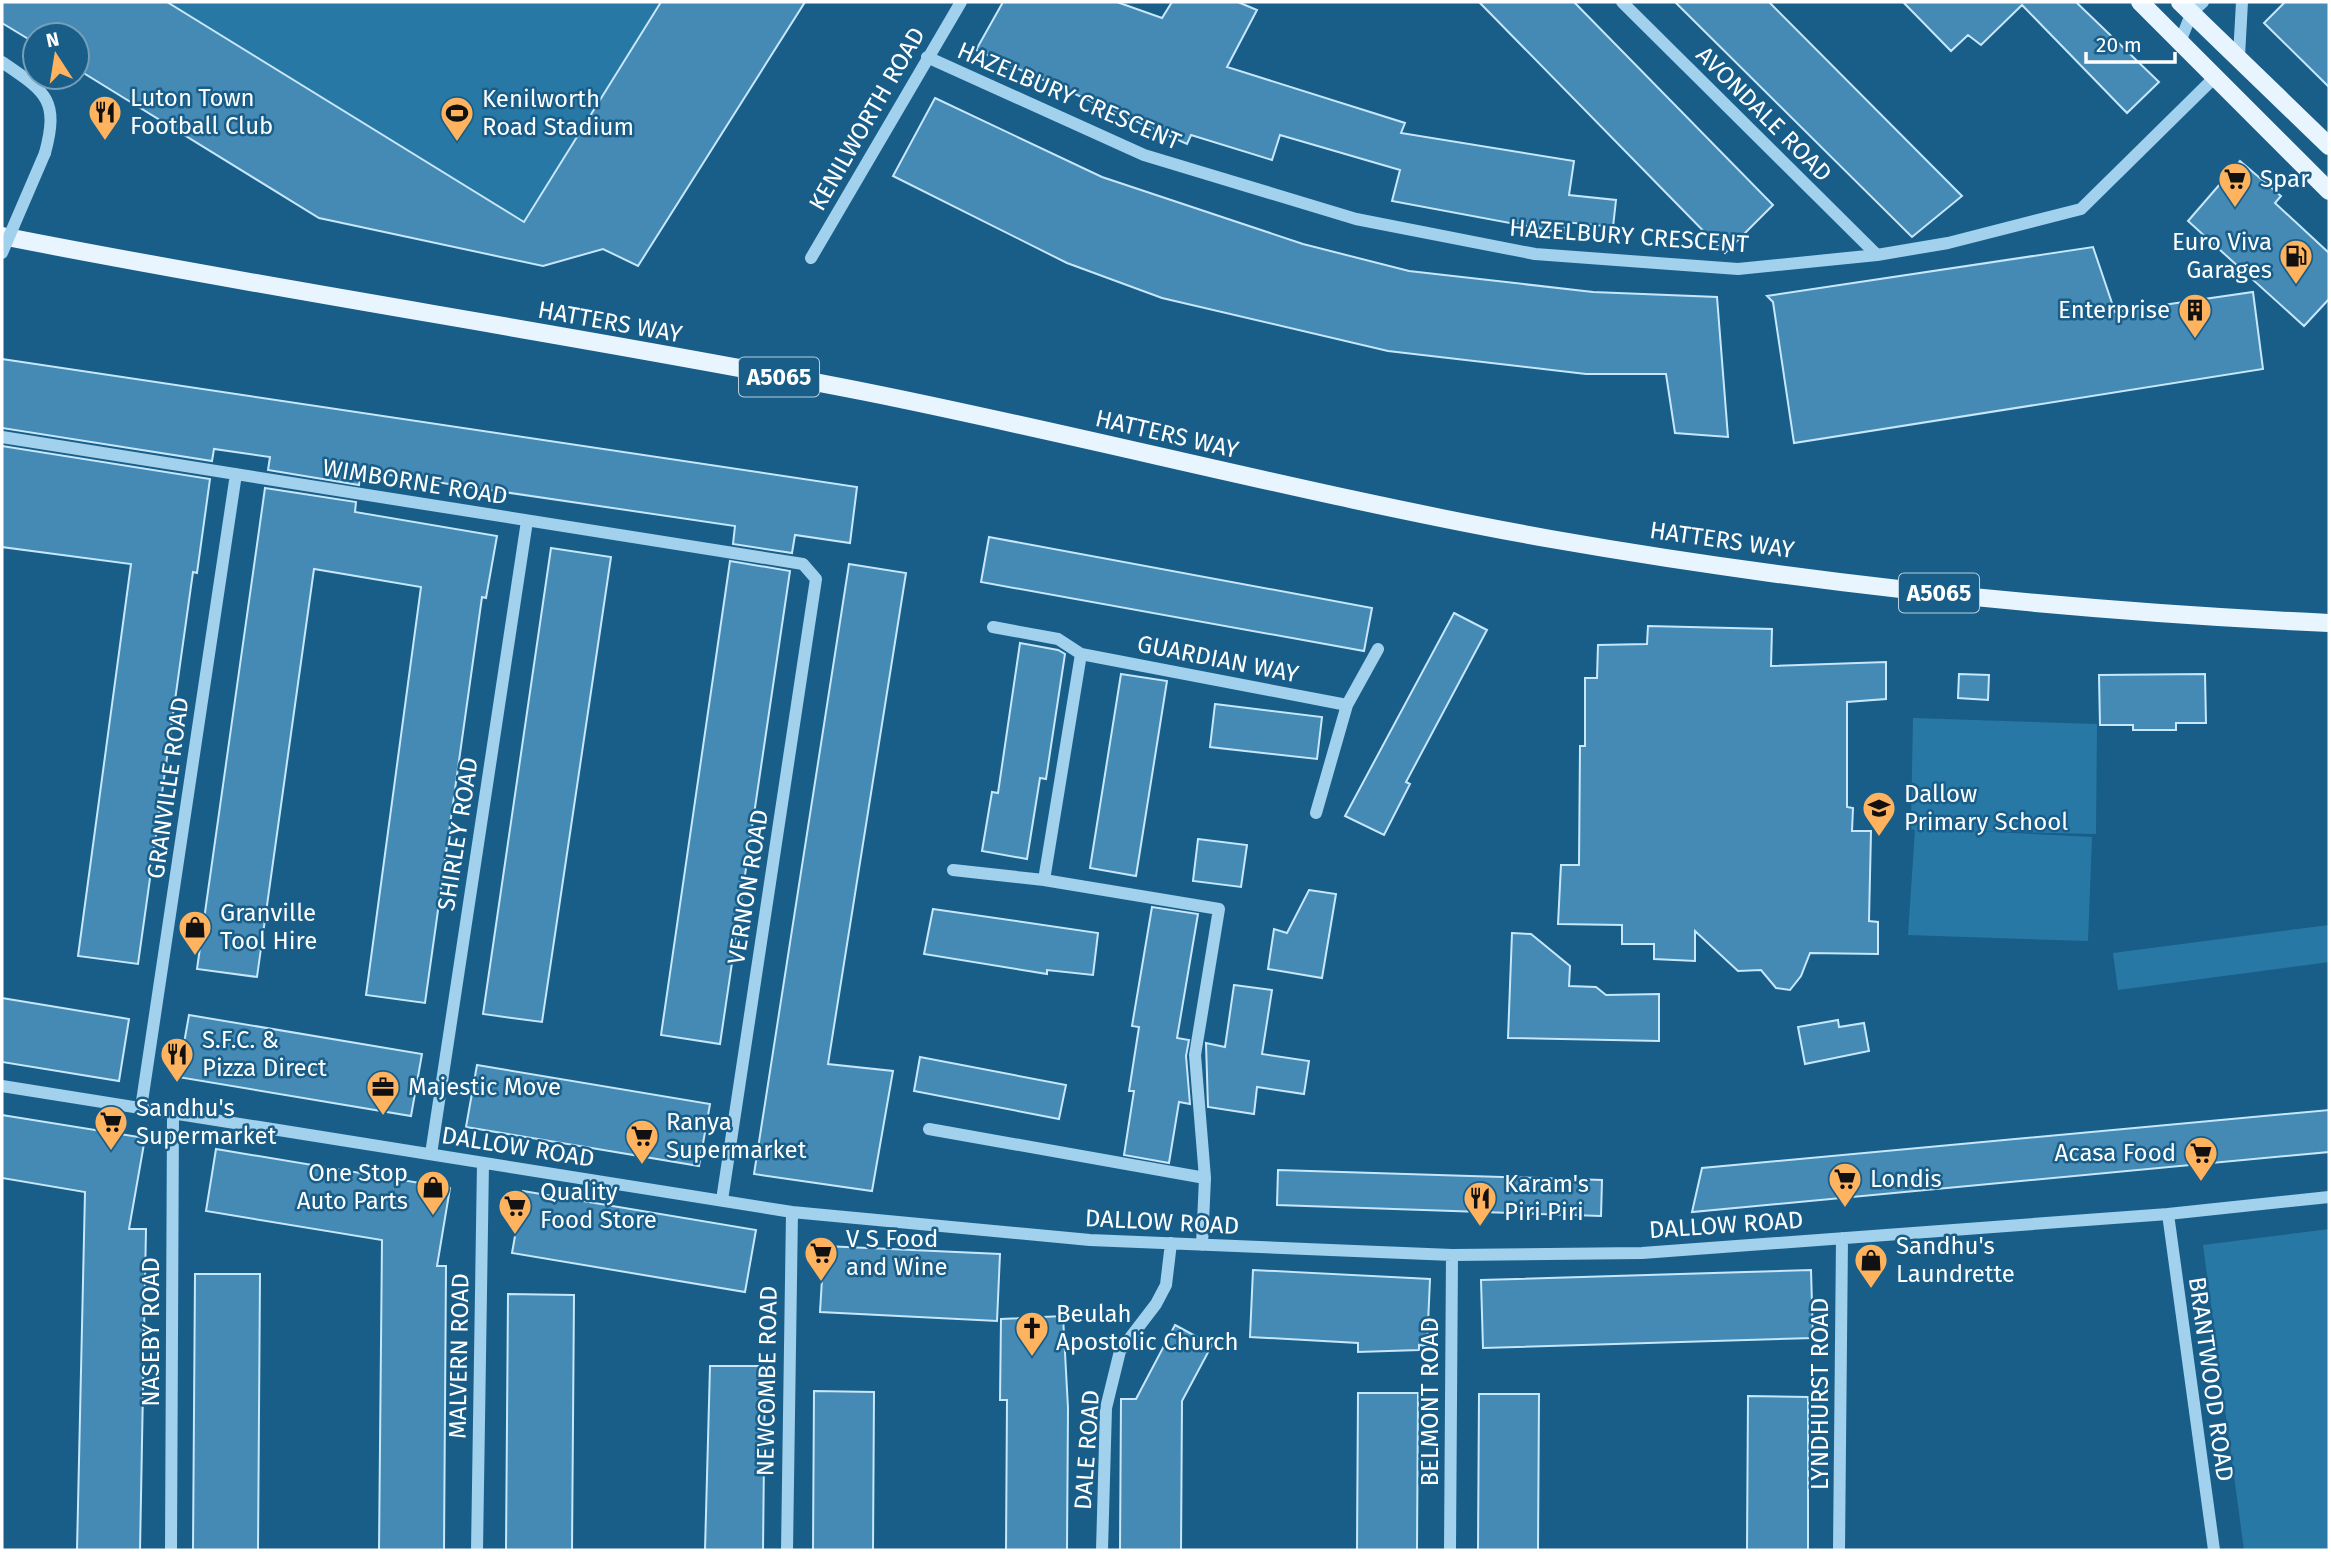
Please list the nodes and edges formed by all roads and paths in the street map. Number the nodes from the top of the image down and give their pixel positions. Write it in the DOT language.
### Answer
graph roads {
  1 [pos="961,2"];
  2 [pos="1622,2"];
  3 [pos="2140,2"];
  4 [pos="2242,2"];
  5 [pos="2192,5"];
  6 [pos="2180,42"];
  7 [pos="2239,56"];
  8 [pos="927,57"];
  9 [pos="2,62"];
  10 [pos="2216,76"];
  11 [pos="2329,146"];
  12 [pos="2329,191"];
  13 [pos="2,236"];
  14 [pos="2,253"];
  15 [pos="1877,255"];
  16 [pos="811,258"];
  17 [pos="2,437"];
  18 [pos="236,474"];
  19 [pos="527,521"];
  20 [pos="816,579"];
  21 [pos="2329,624"];
  22 [pos="993,627"];
  23 [pos="1378,649"];
  24 [pos="1081,654"];
  25 [pos="1347,705"];
  26 [pos="1316,813"];
  27 [pos="953,870"];
  28 [pos="1044,880"];
  29 [pos="2,1086"];
  30 [pos="141,1108"];
  31 [pos="173,1114"];
  32 [pos="929,1129"];
  33 [pos="431,1154"];
  34 [pos="483,1163"];
  35 [pos="1205,1178"];
  36 [pos="2329,1197"];
  37 [pos="722,1200"];
  38 [pos="792,1212"];
  39 [pos="2168,1214"];
  40 [pos="1842,1238"];
  41 [pos="1171,1243"];
  42 [pos="1202,1245"];
  43 [pos="1452,1255"];
  44 [pos="171,1550"];
  45 [pos="477,1550"];
  46 [pos="787,1550"];
  47 [pos="1102,1550"];
  48 [pos="1450,1550"];
  49 [pos="1839,1550"];
  50 [pos="2214,1550"];
  1 -- 8 [label="street, KENILWORTH ROAD"];
  2 -- 15 [label="street, AVONDALE ROAD"];
  3 -- 6 [label="main road"];
  4 -- 7 [label="street"];
  5 -- 6 [label="street"];
  5 -- 7 [label="main road"];
  6 -- 10 [label="main road"];
  7 -- 11 [label="main road"];
  8 -- 15 [label="street, HAZELBURY CRESCENT"];
  8 -- 16 [label="street, KENILWORTH ROAD"];
  9 -- 14 [label="street, bridge"];
  10 -- 12 [label="main road"];
  10 -- 15 [label="street, HAZELBURY CRESCENT"];
  13 -- 21 [label="main road, HATTERS WAY / A5065"];
  17 -- 18 [label="street, WIMBORNE ROAD"];
  18 -- 19 [label="street, WIMBORNE ROAD"];
  18 -- 30 [label="street, GRANVILLE ROAD"];
  19 -- 20 [label="street, WIMBORNE ROAD"];
  19 -- 33 [label="street, SHIRLEY ROAD"];
  20 -- 37 [label="street, VERNON ROAD"];
  22 -- 24 [label="street, GUARDIAN WAY"];
  23 -- 25 [label="street"];
  24 -- 25 [label="street, GUARDIAN WAY"];
  24 -- 28 [label="street"];
  25 -- 26 [label="street"];
  27 -- 28 [label="street"];
  28 -- 35 [label="street"];
  29 -- 30 [label="street, DALLOW ROAD"];
  30 -- 31 [label="street, DALLOW ROAD"];
  31 -- 33 [label="street, DALLOW ROAD"];
  31 -- 44 [label="street, NASEBY ROAD"];
  32 -- 35 [label="street"];
  33 -- 34 [label="street, DALLOW ROAD"];
  34 -- 37 [label="street, DALLOW ROAD"];
  34 -- 45 [label="street, MALVERN ROAD"];
  35 -- 42 [label="street"];
  36 -- 39 [label="street, DALLOW ROAD"];
  37 -- 38 [label="street, DALLOW ROAD"];
  38 -- 41 [label="street, DALLOW ROAD"];
  38 -- 46 [label="street, NEWCOMBE ROAD"];
  39 -- 40 [label="street, DALLOW ROAD"];
  39 -- 50 [label="street, BRANTWOOD ROAD"];
  40 -- 43 [label="street, DALLOW ROAD"];
  40 -- 49 [label="street, LYNDHURST ROAD"];
  41 -- 42 [label="street, DALLOW ROAD"];
  41 -- 47 [label="street, DALE ROAD"];
  42 -- 43 [label="street, DALLOW ROAD"];
  43 -- 48 [label="street, BELMONT ROAD"];
}
